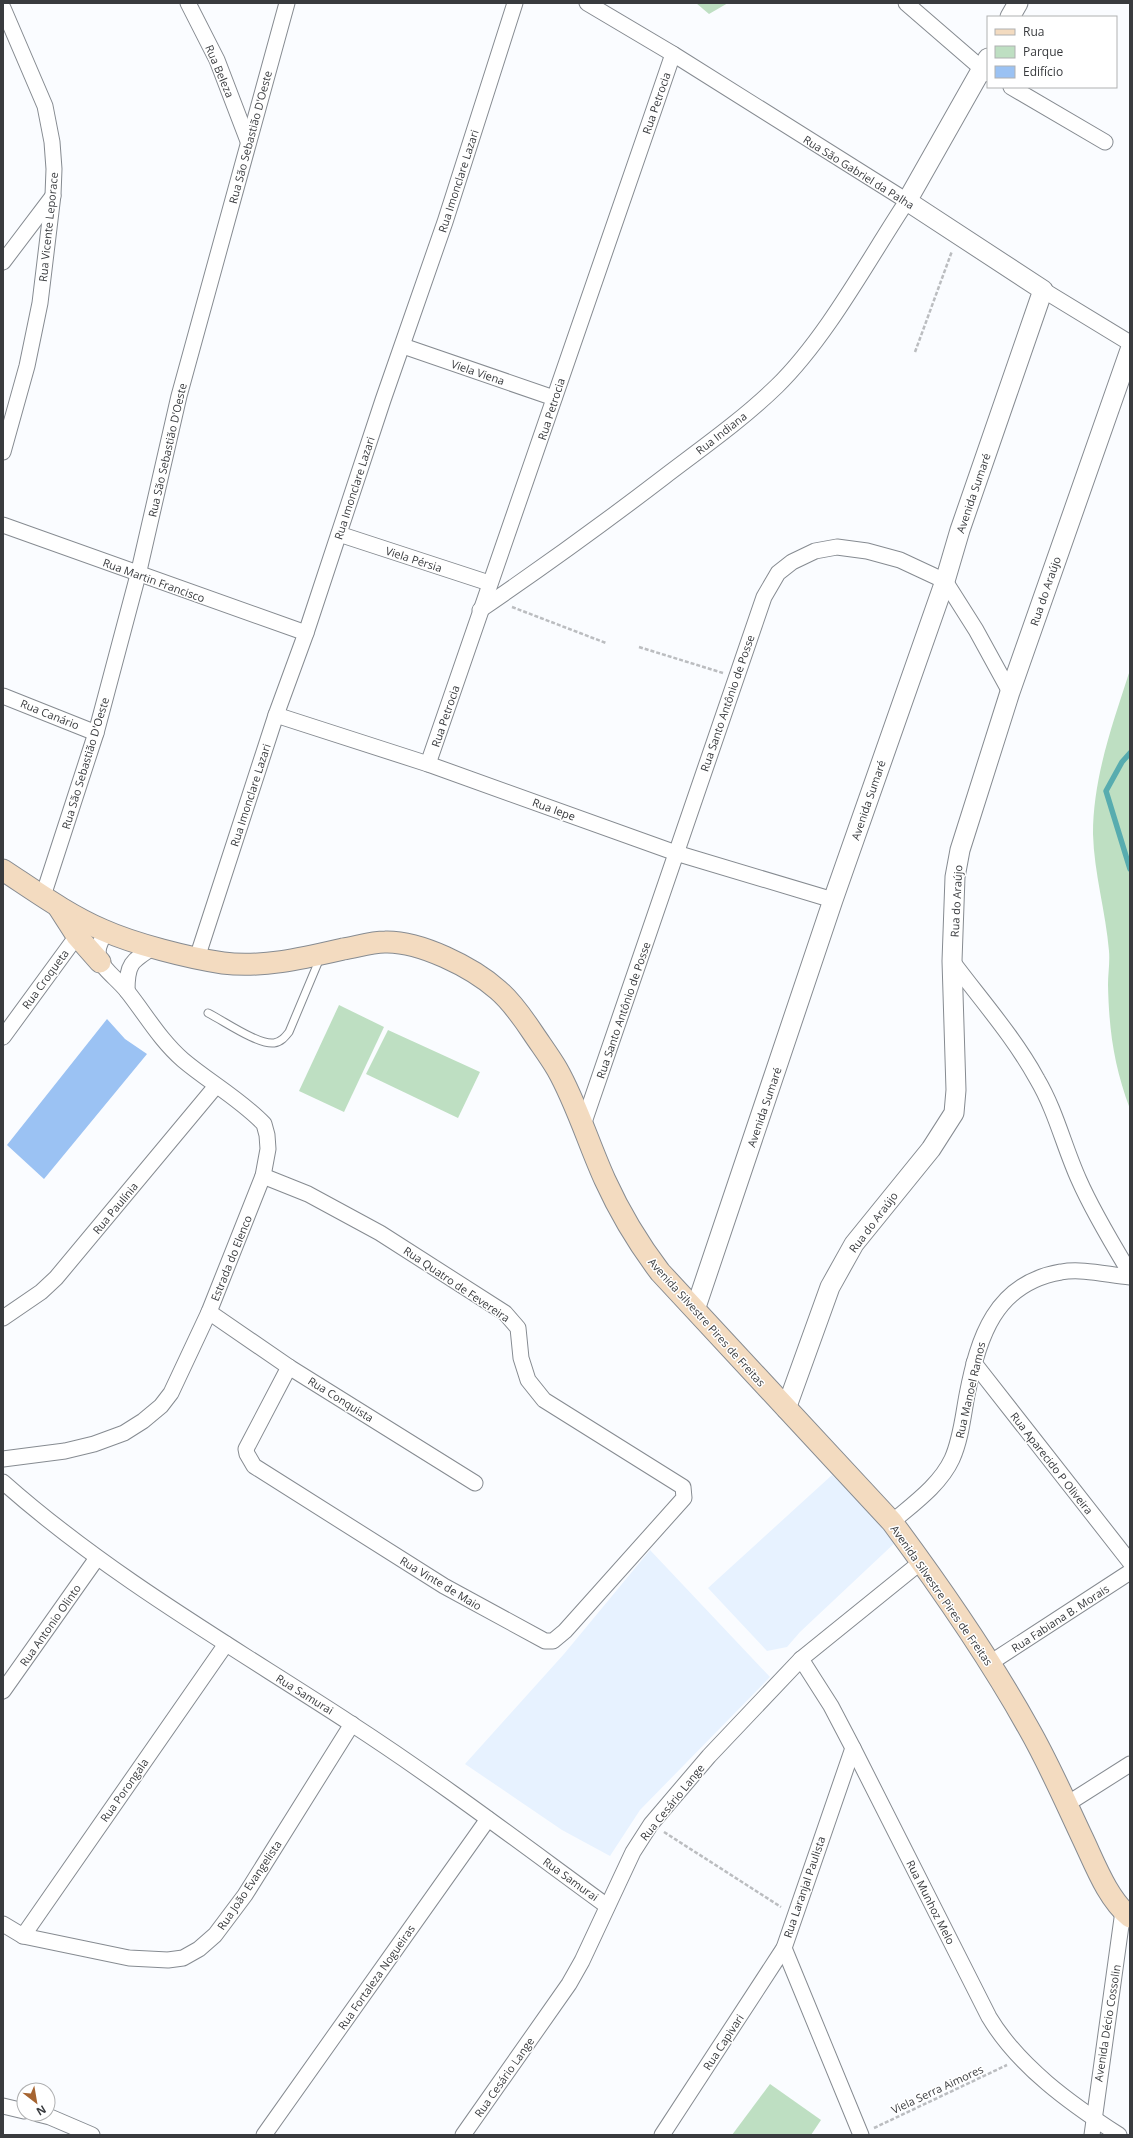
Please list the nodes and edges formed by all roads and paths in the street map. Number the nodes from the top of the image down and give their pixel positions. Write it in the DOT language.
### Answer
graph roads {
  1 [pos="188,3"];
  2 [pos="287,3"];
  3 [pos="515,3"];
  4 [pos="587,3"];
  5 [pos="906,3"];
  6 [pos="1018,3"];
  7 [pos="3,10"];
  8 [pos="1011,16"];
  9 [pos="673,54"];
  10 [pos="986,67"];
  11 [pos="1013,88"];
  12 [pos="248,141"];
  13 [pos="1105,142"];
  14 [pos="53,195"];
  15 [pos="907,201"];
  16 [pos="958,236"];
  17 [pos="3,262"];
  18 [pos="1043,290"];
  19 [pos="1130,343"];
  20 [pos="403,346"];
  21 [pos="1130,350"];
  22 [pos="915,352"];
  23 [pos="554,398"];
  24 [pos="3,452"];
  25 [pos="3,525"];
  26 [pos="339,534"];
  27 [pos="138,574"];
  28 [pos="945,581"];
  29 [pos="489,583"];
  30 [pos="495,600"];
  31 [pos="480,610"];
  32 [pos="306,633"];
  33 [pos="606,642"];
  34 [pos="639,648"];
  35 [pos="736,677"];
  36 [pos="1010,692"];
  37 [pos="3,696"];
  38 [pos="276,715"];
  39 [pos="96,733"];
  40 [pos="428,764"];
  41 [pos="676,853"];
  42 [pos="3,870"];
  43 [pos="50,900"];
  44 [pos="833,900"];
  45 [pos="83,929"];
  46 [pos="107,932"];
  47 [pos="154,947"];
  48 [pos="322,954"];
  49 [pos="197,958"];
  50 [pos="952,961"];
  51 [pos="100,962"];
  52 [pos="127,991"];
  53 [pos="208,1013"];
  54 [pos="3,1037"];
  55 [pos="216,1086"];
  56 [pos="582,1128"];
  57 [pos="263,1176"];
  58 [pos="1130,1273"];
  59 [pos="1130,1277"];
  60 [pos="695,1310"];
  61 [pos="209,1312"];
  62 [pos="3,1318"];
  63 [pos="974,1363"];
  64 [pos="289,1367"];
  65 [pos="786,1409"];
  66 [pos="3,1459"];
  67 [pos="3,1482"];
  68 [pos="475,1483"];
  69 [pos="683,1487"];
  70 [pos="892,1522"];
  71 [pos="97,1558"];
  72 [pos="921,1562"];
  73 [pos="1130,1562"];
  74 [pos="1130,1572"];
  75 [pos="226,1644"];
  76 [pos="801,1659"];
  77 [pos="990,1663"];
  78 [pos="3,1691"];
  79 [pos="352,1724"];
  80 [pos="853,1748"];
  81 [pos="1130,1764"];
  82 [pos="1067,1804"];
  83 [pos="488,1819"];
  84 [pos="651,1824"];
  85 [pos="607,1906"];
  86 [pos="1126,1914"];
  87 [pos="794,1915"];
  88 [pos="3,1924"];
  89 [pos="23,1936"];
  90 [pos="784,1948"];
  91 [pos="1020,2059"];
  92 [pos="3,2106"];
  93 [pos="16,2109"];
  94 [pos="1093,2119"];
  95 [pos="56,2120"];
  96 [pos="92,2135"];
  97 [pos="264,2135"];
  98 [pos="463,2135"];
  99 [pos="662,2135"];
  100 [pos="861,2135"];
  101 [pos="1092,2135"];
  102 [pos="1119,2135"];
  1 -- 12 [label="street, Rua Beleza"];
  2 -- 12 [label="street, Rua São Sebastião D'Oeste"];
  3 -- 20 [label="street, Rua Imonclare Lazari"];
  4 -- 9 [label="street, Rua São Gabriel da Palha"];
  5 -- 10 [label="street"];
  6 -- 8 [label="street"];
  7 -- 14 [label="street, Rua Vicente Leporace"];
  9 -- 15 [label="street, Rua São Gabriel da Palha"];
  9 -- 23 [label="street, Rua Petrocia"];
  10 -- 15 [label="street"];
  11 -- 13 [label="street"];
  12 -- 27 [label="street, Rua São Sebastião D'Oeste"];
  14 -- 17 [label="street"];
  14 -- 24 [label="street, Rua Vicente Leporace"];
  15 -- 16 [label="street, Rua São Gabriel da Palha"];
  15 -- 30 [label="street, Rua Indiana"];
  16 -- 18 [label="street, Rua São Gabriel da Palha"];
  16 -- 22 [label="path"];
  18 -- 19 [label="street, Rua São Gabriel da Palha"];
  18 -- 28 [label="street, Avenida Sumaré"];
  20 -- 23 [label="street, Viela Viena"];
  20 -- 26 [label="street, Rua Imonclare Lazari"];
  21 -- 36 [label="street, Rua do Araújo"];
  23 -- 29 [label="street, Rua Petrocia"];
  25 -- 27 [label="street, Rua Martin Francisco"];
  26 -- 29 [label="street, Viela Pérsia"];
  26 -- 32 [label="street, Rua Imonclare Lazari"];
  27 -- 32 [label="street, Rua Martin Francisco"];
  27 -- 39 [label="street, Rua São Sebastião D'Oeste"];
  28 -- 35 [label="street, Rua Santo Antônio de Posse"];
  28 -- 36 [label="street"];
  28 -- 44 [label="street, Avenida Sumaré"];
  29 -- 31 [label="street, Rua Petrocia"];
  30 -- 31 [label="street, Rua Indiana"];
  30 -- 33 [label="path"];
  31 -- 40 [label="street, Rua Petrocia"];
  32 -- 38 [label="street, Rua Imonclare Lazari"];
  34 -- 35 [label="path"];
  35 -- 41 [label="street, Rua Santo Antônio de Posse"];
  36 -- 50 [label="street, Rua do Araújo"];
  37 -- 39 [label="street, Rua Canário"];
  38 -- 40 [label="street, Rua Iepe"];
  38 -- 49 [label="street, Rua Imonclare Lazari"];
  39 -- 43 [label="street, Rua São Sebastião D'Oeste"];
  40 -- 41 [label="street, Rua Iepe"];
  41 -- 44 [label="street, Rua Iepe"];
  41 -- 56 [label="street, Rua Santo Antônio de Posse"];
  42 -- 43 [label="main road"];
  43 -- 45 [label="main road"];
  44 -- 60 [label="street, Avenida Sumaré"];
  45 -- 46 [label="main road, Avenida Silvestre Pires de Freitas"];
  45 -- 51 [label="main road"];
  45 -- 54 [label="street, Rua Croqueta"];
  46 -- 47 [label="main road, Avenida Silvestre Pires de Freitas"];
  46 -- 51 [label="street"];
  47 -- 49 [label="main road, Avenida Silvestre Pires de Freitas"];
  47 -- 52 [label="street"];
  48 -- 49 [label="main road, Avenida Silvestre Pires de Freitas"];
  48 -- 53 [label="lane"];
  48 -- 56 [label="main road, Avenida Silvestre Pires de Freitas"];
  50 -- 58 [label="street"];
  50 -- 65 [label="street, Rua do Araújo"];
  51 -- 52 [label="street, Estrada do Elenco"];
  52 -- 55 [label="street, Estrada do Elenco"];
  55 -- 57 [label="street, Estrada do Elenco"];
  55 -- 62 [label="street, Rua Paulínia"];
  56 -- 60 [label="main road, Avenida Silvestre Pires de Freitas"];
  57 -- 61 [label="street, Estrada do Elenco"];
  57 -- 69 [label="street, Rua Quatro de Fevereira"];
  59 -- 63 [label="street, Rua Manoel Ramos"];
  60 -- 65 [label="main road, Avenida Silvestre Pires de Freitas"];
  61 -- 64 [label="street, Rua Conquista"];
  61 -- 66 [label="street, Estrada do Elenco"];
  63 -- 70 [label="street, Rua Manoel Ramos"];
  63 -- 73 [label="street, Rua Aparecido P Oliveira"];
  64 -- 68 [label="street, Rua Conquista"];
  64 -- 69 [label="street, Rua Vinte de Maio"];
  65 -- 70 [label="main road, Avenida Silvestre Pires de Freitas"];
  67 -- 71 [label="street, Rua Samurai"];
  70 -- 72 [label="main road, Avenida Silvestre Pires de Freitas"];
  71 -- 75 [label="street, Rua Samurai"];
  71 -- 78 [label="street, Rua Antonio Olinto"];
  72 -- 76 [label="street, Rua Cesário Lange"];
  72 -- 77 [label="main road, Avenida Silvestre Pires de Freitas"];
  74 -- 77 [label="street, Rua Fabiana B. Morais"];
  75 -- 79 [label="street, Rua Samurai"];
  75 -- 89 [label="street, Rua Porongala"];
  76 -- 80 [label="street, Rua Munhoz Melo"];
  76 -- 84 [label="street, Rua Cesário Lange"];
  77 -- 82 [label="main road, Avenida Silvestre Pires de Freitas"];
  79 -- 83 [label="street, Rua Samurai"];
  79 -- 89 [label="street, Rua João Evangelista"];
  80 -- 87 [label="street, Rua Laranjal Paulista"];
  80 -- 91 [label="street, Rua Munhoz Melo"];
  81 -- 82 [label="street"];
  82 -- 86 [label="main road, Avenida Silvestre Pires de Freitas"];
  83 -- 85 [label="street, Rua Samurai"];
  83 -- 97 [label="street, Rua Fortaleza Nogueiras"];
  84 -- 85 [label="street, Rua Cesário Lange"];
  84 -- 87 [label="path"];
  85 -- 98 [label="street, Rua Cesário Lange"];
  86 -- 94 [label="street, Avenida Décio Cossolin"];
  87 -- 90 [label="street, Rua Laranjal Paulista"];
  88 -- 89 [label="street, Rua João Evangelista"];
  90 -- 99 [label="street, Rua Capivari"];
  90 -- 100 [label="street, Rua Laranjal Paulista"];
  91 -- 94 [label="street, Rua Munhoz Melo"];
  91 -- 100 [label="path, Viela Serra Aimores"];
  92 -- 93 [label="street"];
  94 -- 101 [label="street, Avenida Décio Cossolin"];
  94 -- 102 [label="street, Rua Munhoz Melo"];
  95 -- 96 [label="street"];
}
